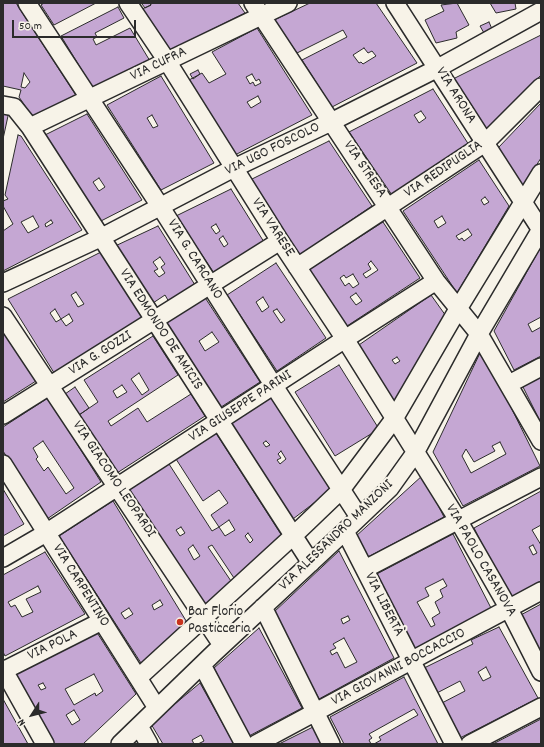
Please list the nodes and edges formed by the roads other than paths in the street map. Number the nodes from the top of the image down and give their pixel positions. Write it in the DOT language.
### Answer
graph roads {
  1 [pos="27,3"];
  2 [pos="128,3"];
  3 [pos="288,3"];
  4 [pos="395,3"];
  5 [pos="257,9"];
  6 [pos="541,11"];
  7 [pos="167,62"];
  8 [pos="438,68"];
  9 [pos="541,87"];
  10 [pos="90,98"];
  11 [pos="3,105"];
  12 [pos="331,122"];
  13 [pos="30,127"];
  14 [pos="485,143"];
  15 [pos="234,168"];
  16 [pos="541,173"];
  17 [pos="523,202"];
  18 [pos="160,206"];
  19 [pos="388,207"];
  20 [pos="541,230"];
  21 [pos="100,238"];
  22 [pos="280,241"];
  23 [pos="297,267"];
  24 [pos="436,281"];
  25 [pos="3,283"];
  26 [pos="210,285"];
  27 [pos="458,309"];
  28 [pos="3,316"];
  29 [pos="154,321"];
  30 [pos="479,334"];
  31 [pos="345,339"];
  32 [pos="541,368"];
  33 [pos="509,384"];
  34 [pos="50,386"];
  35 [pos="274,386"];
  36 [pos="3,415"];
  37 [pos="394,419"];
  38 [pos="219,420"];
  39 [pos="541,441"];
  40 [pos="415,453"];
  41 [pos="3,464"];
  42 [pos="541,477"];
  43 [pos="117,487"];
  44 [pos="341,490"];
  45 [pos="359,517"];
  46 [pos="458,520"];
  47 [pos="345,531"];
  48 [pos="46,533"];
  49 [pos="293,536"];
  50 [pos="3,558"];
  51 [pos="311,563"];
  52 [pos="365,569"];
  53 [pos="541,592"];
  54 [pos="263,607"];
  55 [pos="509,609"];
  56 [pos="204,617"];
  57 [pos="102,621"];
  58 [pos="222,645"];
  59 [pos="412,661"];
  60 [pos="202,665"];
  61 [pos="3,670"];
  62 [pos="541,672"];
  63 [pos="138,678"];
  64 [pos="541,707"];
  65 [pos="157,708"];
  66 [pos="315,712"];
  67 [pos="139,726"];
  68 [pos="45,744"];
  69 [pos="120,744"];
  70 [pos="148,744"];
  71 [pos="244,744"];
  72 [pos="256,744"];
  73 [pos="331,744"];
  74 [pos="454,744"];
  75 [pos="470,744"];
  1 -- 10 [label="street, VIA G. CARCANO"];
  2 -- 7 [label="street, VIA VARESE"];
  3 -- 5 [label="street, VIA CUFRA"];
  4 -- 8 [label="street, VIA ARONA"];
  5 -- 7 [label="street, VIA CUFRA"];
  5 -- 12 [label="street, VIA STRESA"];
  6 -- 8 [label="street, VIA UGO FOSCOLO"];
  7 -- 10 [label="street, VIA CUFRA"];
  7 -- 15 [label="street, VIA VARESE"];
  8 -- 12 [label="street, VIA UGO FOSCOLO"];
  8 -- 14 [label="street, VIA ARONA"];
  9 -- 14 [label="street, VIA REDIPUGLIA"];
  10 -- 13 [label="street, VIA CUFRA"];
  10 -- 18 [label="street, VIA G. CARCANO"];
  11 -- 13 [label="street, VIA EDMONDO DE AMICIS"];
  12 -- 15 [label="street, VIA UGO FOSCOLO"];
  12 -- 19 [label="street, VIA STRESA"];
  13 -- 21 [label="street, VIA EDMONDO DE AMICIS"];
  14 -- 17 [label="street, VIA ARONA"];
  14 -- 19 [label="street, VIA REDIPUGLIA"];
  15 -- 18 [label="street, VIA UGO FOSCOLO"];
  15 -- 22 [label="street, VIA VARESE"];
  16 -- 17 [label="street, VIA ALESSANDRO MANZONI"];
  17 -- 20 [label="street, VIA ARONA"];
  17 -- 27 [label="street, VIA ALESSANDRO MANZONI"];
  18 -- 21 [label="street, VIA UGO FOSCOLO"];
  18 -- 26 [label="street, VIA G. CARCANO"];
  19 -- 23 [label="street, VIA REDIPUGLIA"];
  19 -- 24 [label="street, VIA STRESA"];
  20 -- 30 [label="street, VIA ALESSANDRO MANZONI"];
  21 -- 25 [label="street, VIA UGO FOSCOLO"];
  21 -- 29 [label="street, VIA EDMONDO DE AMICIS"];
  22 -- 23 [label="street, VIA VARESE"];
  22 -- 26 [label="street, VIA G. GOZZI"];
  23 -- 31 [label="street, VIA VARESE"];
  24 -- 27 [label="street, VIA STRESA"];
  24 -- 31 [label="street, VIA GIUSEPPE PARINI"];
  26 -- 29 [label="street, VIA G. GOZZI"];
  26 -- 35 [label="street, VIA G. CARCANO"];
  27 -- 30 [label="street, VIA STRESA"];
  27 -- 37 [label="street, VIA ALESSANDRO MANZONI"];
  28 -- 34 [label="street, VIA GIACOMO LEOPARDI"];
  29 -- 34 [label="street, VIA G. GOZZI"];
  29 -- 38 [label="street, VIA EDMONDO DE AMICIS"];
  30 -- 33 [label="street, VIA STRESA"];
  30 -- 40 [label="street, VIA ALESSANDRO MANZONI"];
  31 -- 35 [label="street, VIA GIUSEPPE PARINI"];
  31 -- 37 [label="street, VIA VARESE"];
  32 -- 33 [label="street"];
  33 -- 39 [label="street, VIA STRESA"];
  34 -- 36 [label="street, VIA G. GOZZI"];
  34 -- 43 [label="street, VIA GIACOMO LEOPARDI"];
  35 -- 38 [label="street, VIA GIUSEPPE PARINI"];
  35 -- 44 [label="street, VIA G. CARCANO"];
  37 -- 40 [label="street, VIA VARESE"];
  37 -- 44 [label="street, VIA ALESSANDRO MANZONI"];
  38 -- 43 [label="street, VIA GIUSEPPE PARINI"];
  38 -- 49 [label="street, VIA EDMONDO DE AMICIS"];
  40 -- 45 [label="street, VIA ALESSANDRO MANZONI"];
  40 -- 46 [label="street, VIA PAOLO CASANOVA"];
  41 -- 48 [label="street, VIA CARPENTINO"];
  42 -- 46 [label="street"];
  43 -- 48 [label="street, VIA GIUSEPPE PARINI"];
  43 -- 56 [label="street, VIA GIACOMO LEOPARDI"];
  44 -- 45 [label="street, VIA G. CARCANO"];
  44 -- 49 [label="street, VIA ALESSANDRO MANZONI"];
  45 -- 47 [label="street, VIA ALESSANDRO MANZONI"];
  46 -- 52 [label="street"];
  46 -- 55 [label="street, VIA PAOLO CASANOVA"];
  47 -- 51 [label="street, VIA ALESSANDRO MANZONI"];
  47 -- 52 [label="street, VIA LIBERTÀ"];
  48 -- 50 [label="street, VIA GIUSEPPE PARINI"];
  48 -- 57 [label="street, VIA CARPENTINO"];
  49 -- 51 [label="street, VIA EDMONDO DE AMICIS"];
  49 -- 56 [label="street, VIA ALESSANDRO MANZONI"];
  51 -- 54 [label="street, VIA ALESSANDRO MANZONI"];
  52 -- 59 [label="street, VIA LIBERTÀ"];
  53 -- 55 [label="street, VIA GIOVANNI BOCCACCIO"];
  54 -- 58 [label="street, VIA ALESSANDRO MANZONI"];
  54 -- 66 [label="street"];
  55 -- 59 [label="street, VIA GIOVANNI BOCCACCIO"];
  55 -- 62 [label="street, VIA PAOLO CASANOVA"];
  56 -- 58 [label="street, VIA GIACOMO LEOPARDI"];
  56 -- 63 [label="street, VIA ALESSANDRO MANZONI"];
  57 -- 61 [label="street, VIA POLA"];
  57 -- 63 [label="street, VIA CARPENTINO"];
  58 -- 60 [label="street, VIA ALESSANDRO MANZONI"];
  59 -- 66 [label="street, VIA GIOVANNI BOCCACCIO"];
  59 -- 74 [label="street, VIA LIBERTÀ"];
  60 -- 65 [label="street, VIA ALESSANDRO MANZONI"];
  60 -- 71 [label="street"];
  61 -- 68 [label="street"];
  63 -- 65 [label="street, VIA CARPENTINO"];
  64 -- 75 [label="street"];
  65 -- 67 [label="street, VIA ALESSANDRO MANZONI"];
  66 -- 72 [label="street, VIA GIOVANNI BOCCACCIO"];
  66 -- 73 [label="street"];
  67 -- 69 [label="street, VIA ALESSANDRO MANZONI"];
  67 -- 70 [label="street"];
}
